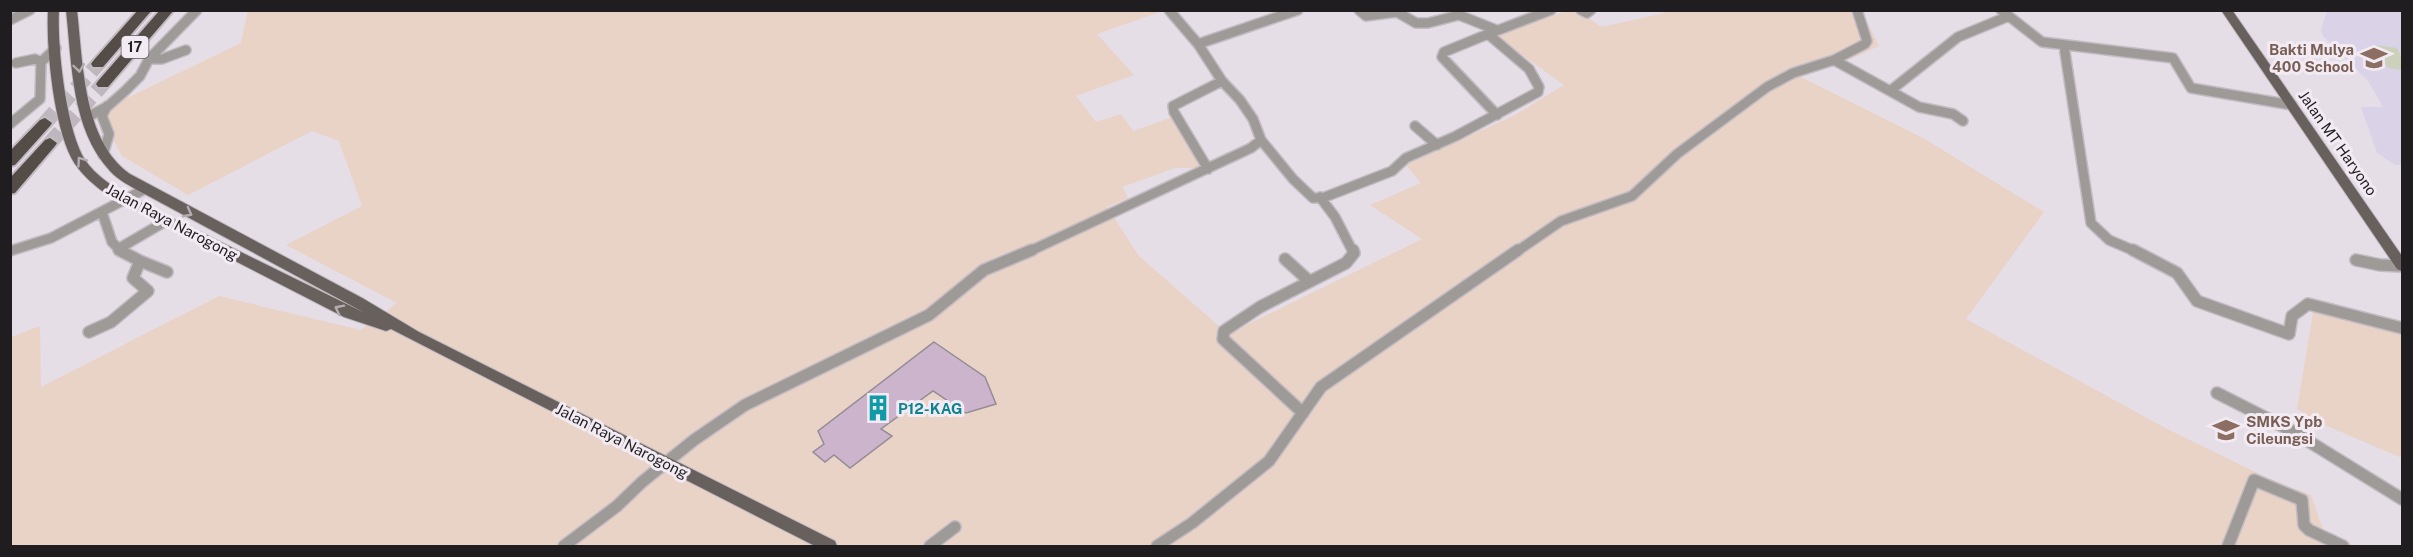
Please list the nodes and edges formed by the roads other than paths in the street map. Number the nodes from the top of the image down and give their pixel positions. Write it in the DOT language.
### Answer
graph roads {
  1 [pos="30,10"];
  2 [pos="48,10"];
  3 [pos="54,10"];
  4 [pos="71,10"];
  5 [pos="146,10"];
  6 [pos="168,10"];
  7 [pos="197,10"];
  8 [pos="1169,10"];
  9 [pos="1298,10"];
  10 [pos="1359,10"];
  11 [pos="1551,10"];
  12 [pos="1581,10"];
  13 [pos="1591,10"];
  14 [pos="1857,10"];
  15 [pos="2226,10"];
  16 [pos="2005,13"];
  17 [pos="10,20"];
  18 [pos="53,25"];
  19 [pos="1491,31"];
  20 [pos="1198,44"];
  21 [pos="2064,46"];
  22 [pos="56,48"];
  23 [pos="186,50"];
  24 [pos="149,58"];
  25 [pos="162,59"];
  26 [pos="1834,60"];
  27 [pos="41,62"];
  28 [pos="16,63"];
  29 [pos="98,64"];
  30 [pos="167,69"];
  31 [pos="1222,81"];
  32 [pos="103,84"];
  33 [pos="1890,91"];
  34 [pos="2292,105"];
  35 [pos="108,106"];
  36 [pos="1497,115"];
  37 [pos="86,118"];
  38 [pos="1964,121"];
  39 [pos="45,123"];
  40 [pos="10,124"];
  41 [pos="1416,126"];
  42 [pos="1261,140"];
  43 [pos="50,143"];
  44 [pos="1437,145"];
  45 [pos="103,155"];
  46 [pos="10,161"];
  47 [pos="1208,169"];
  48 [pos="10,189"];
  49 [pos="145,189"];
  50 [pos="1320,197"];
  51 [pos="126,201"];
  52 [pos="102,212"];
  53 [pos="166,221"];
  54 [pos="51,238"];
  55 [pos="118,249"];
  56 [pos="10,251"];
  57 [pos="10,258"];
  58 [pos="1285,259"];
  59 [pos="2356,260"];
  60 [pos="140,261"];
  61 [pos="2403,266"];
  62 [pos="167,272"];
  63 [pos="1309,281"];
  64 [pos="2403,328"];
  65 [pos="89,332"];
  66 [pos="414,336"];
  67 [pos="2217,393"];
  68 [pos="1303,413"];
  69 [pos="666,463"];
  70 [pos="2403,499"];
  71 [pos="954,527"];
  72 [pos="564,546"];
  73 [pos="830,546"];
  74 [pos="930,546"];
  75 [pos="1157,546"];
  76 [pos="2228,546"];
  77 [pos="2343,546"];
  1 -- 17 [label="street"];
  2 -- 18 [label="main road"];
  3 -- 18 [label="main road, Jalan Raya Narogong"];
  4 -- 37 [label="main road, Jalan Raya Narogong, one-way"];
  5 -- 29 [label="highway, 17"];
  6 -- 32 [label="highway, 17"];
  7 -- 24 [label="street"];
  8 -- 20 [label="street"];
  9 -- 20 [label="street"];
  10 -- 19 [label="street"];
  11 -- 19 [label="street"];
  12 -- 13 [label="street"];
  14 -- 26 [label="street"];
  15 -- 34 [label="main road, Jalan MT Haryono"];
  16 -- 21 [label="street"];
  16 -- 33 [label="street"];
  18 -- 22 [label="main road, Jalan Raya Narogong"];
  19 -- 36 [label="street"];
  19 -- 36 [label="street"];
  20 -- 31 [label="street"];
  21 -- 34 [label="street"];
  21 -- 64 [label="street"];
  22 -- 27 [label="street"];
  51 -- 22 [label="main road, Jalan Raya Narogong, one-way"];
  23 -- 25 [label="street"];
  24 -- 25 [label="street"];
  24 -- 35 [label="street"];
  25 -- 30 [label="street"];
  26 -- 33 [label="street"];
  26 -- 68 [label="street"];
  27 -- 28 [label="street"];
  27 -- 40 [label="street"];
  31 -- 42 [label="street"];
  31 -- 47 [label="street"];
  33 -- 38 [label="street"];
  34 -- 61 [label="main road, Jalan MT Haryono"];
  35 -- 37 [label="street"];
  35 -- 45 [label="street"];
  36 -- 44 [label="street"];
  37 -- 45 [label="main road, Jalan Raya Narogong"];
  39 -- 46 [label="highway"];
  41 -- 44 [label="street"];
  42 -- 47 [label="street"];
  42 -- 50 [label="street"];
  43 -- 48 [label="highway"];
  44 -- 50 [label="street"];
  45 -- 49 [label="main road, Jalan Raya Narogong"];
  47 -- 69 [label="street"];
  49 -- 51 [label="street"];
  49 -- 66 [label="main road, Jalan Raya Narogong, one-way"];
  50 -- 63 [label="street"];
  51 -- 52 [label="street"];
  51 -- 53 [label="main road, Jalan Raya Narogong"];
  52 -- 54 [label="street"];
  52 -- 55 [label="street"];
  53 -- 55 [label="street"];
  66 -- 53 [label="main road, Jalan Raya Narogong, one-way"];
  54 -- 56 [label="street"];
  54 -- 57 [label="street"];
  55 -- 60 [label="street"];
  58 -- 63 [label="street"];
  59 -- 61 [label="street"];
  60 -- 62 [label="street"];
  60 -- 65 [label="street"];
  63 -- 68 [label="street"];
  66 -- 69 [label="main road, Jalan Raya Narogong"];
  67 -- 70 [label="street"];
  68 -- 75 [label="street"];
  69 -- 72 [label="street"];
  69 -- 73 [label="main road, Jalan Raya Narogong"];
  71 -- 74 [label="street"];
  76 -- 77 [label="street"];
}
